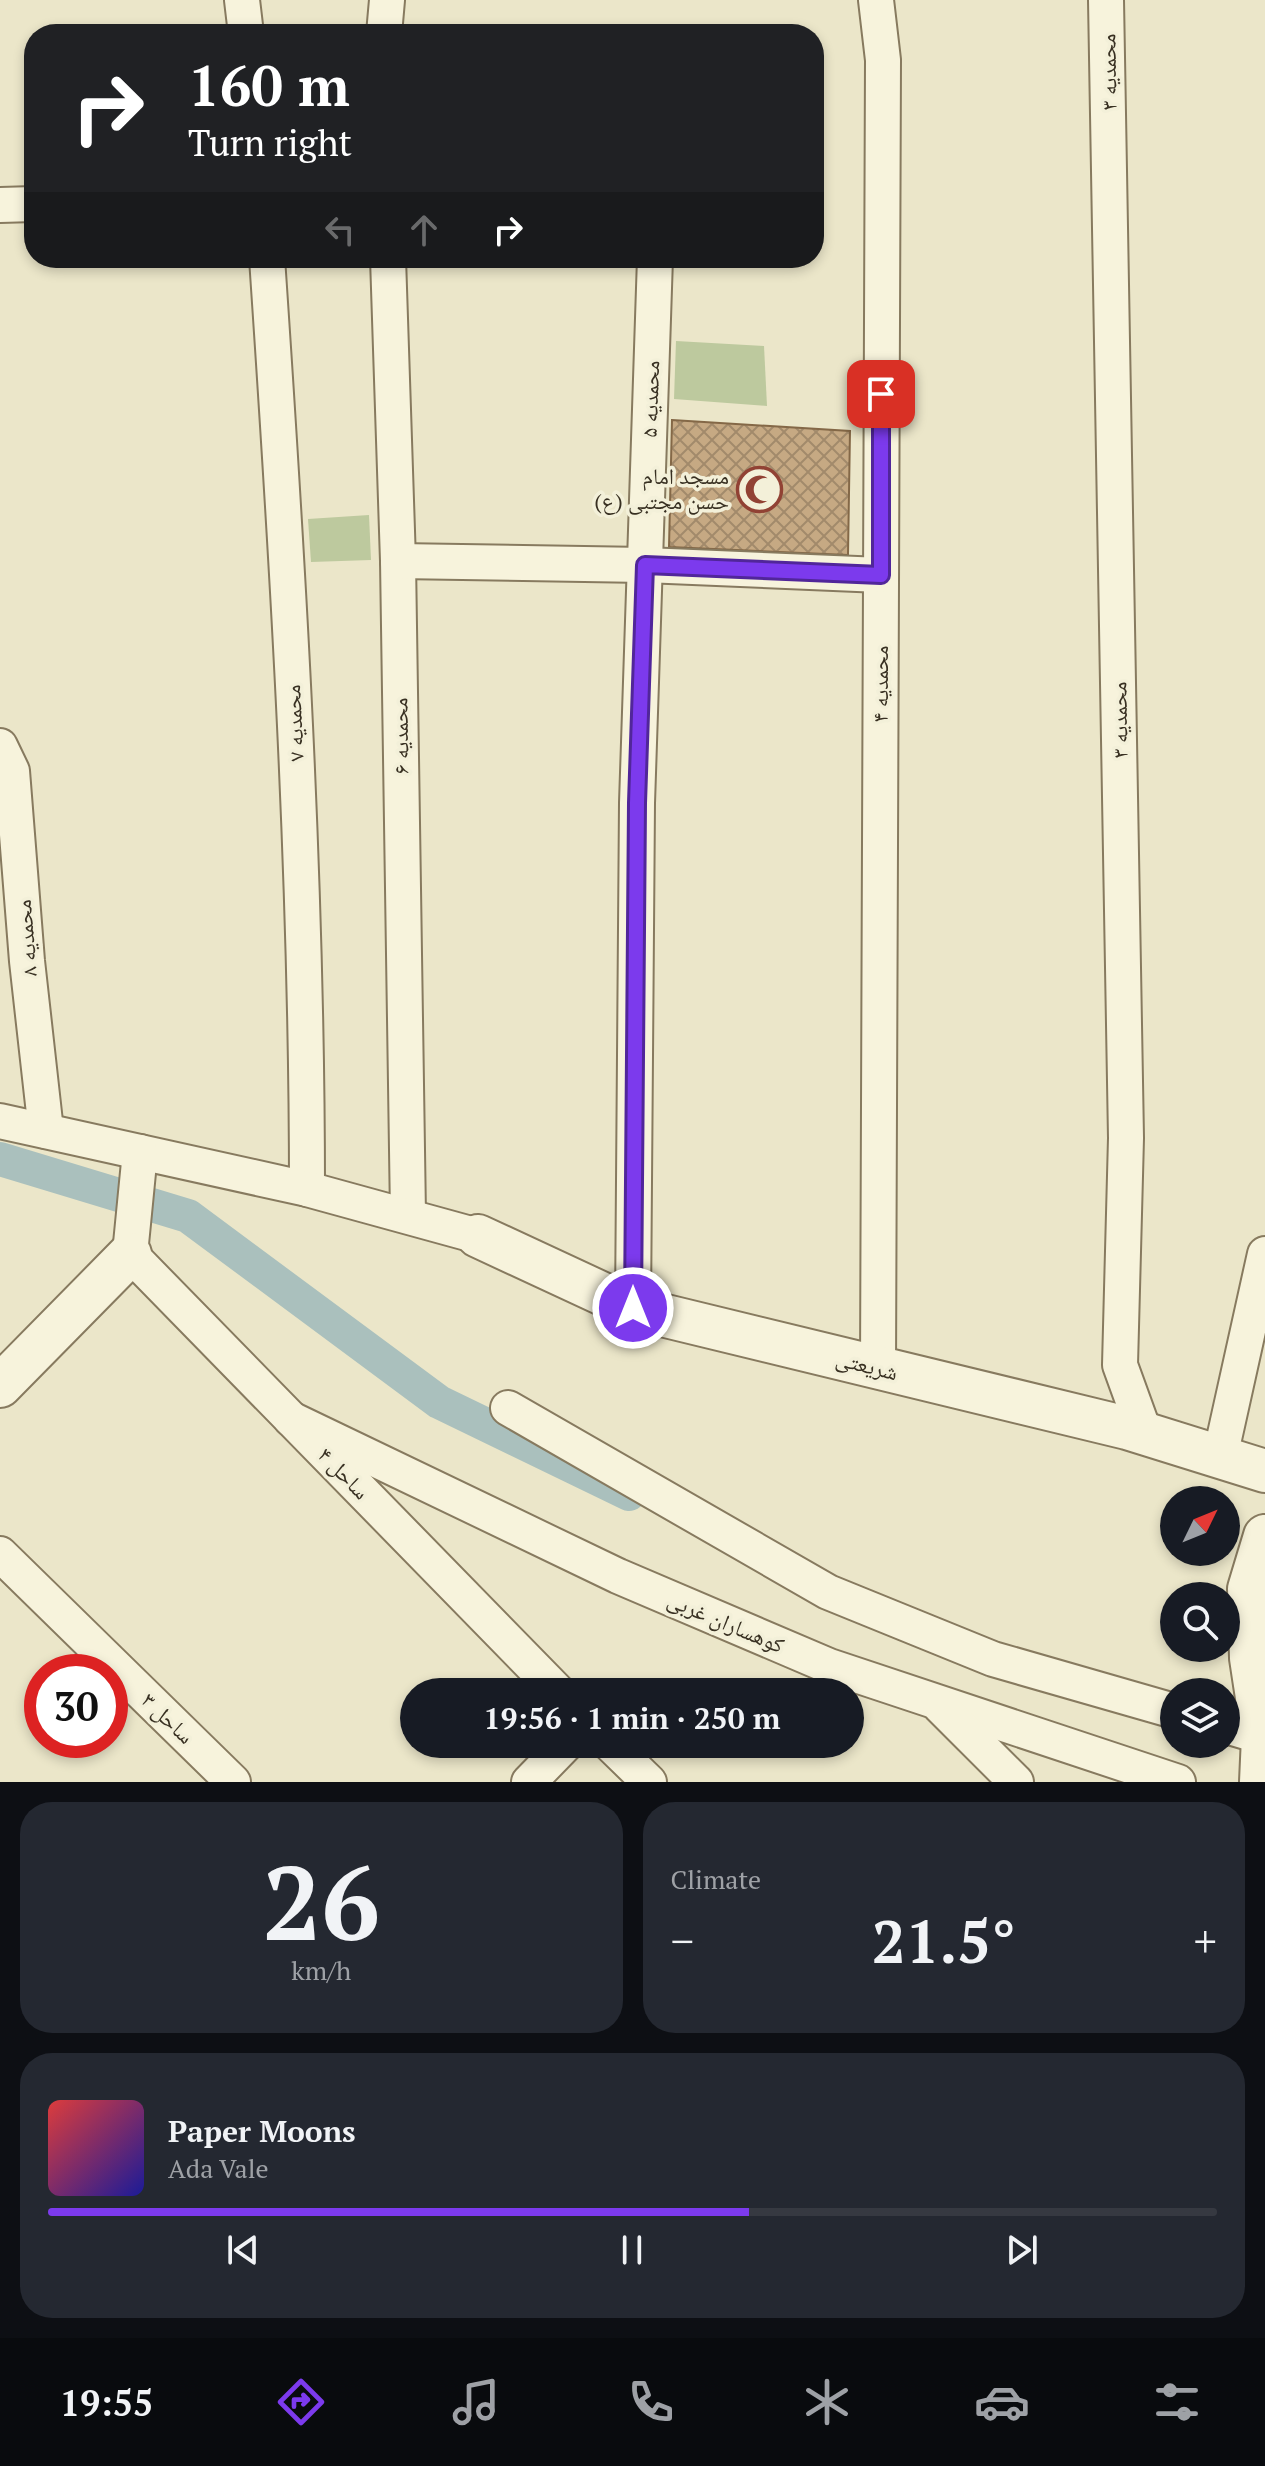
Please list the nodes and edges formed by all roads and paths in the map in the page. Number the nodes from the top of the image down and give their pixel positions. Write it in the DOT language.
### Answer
graph roads {
  1 [pos="242,0"];
  2 [pos="387,0"];
  3 [pos="876,0"];
  4 [pos="1106,0"];
  5 [pos="245,24"];
  6 [pos="385,24"];
  7 [pos="24,204"];
  8 [pos="0,205"];
  9 [pos="268,268"];
  10 [pos="388,268"];
  11 [pos="655,268"];
  12 [pos="398,561"];
  13 [pos="645,565"];
  14 [pos="881,575"];
  15 [pos="0,746"];
  16 [pos="0,1121"];
  17 [pos="46,1131"];
  18 [pos="140,1156"];
  19 [pos="307,1189"];
  20 [pos="408,1215"];
  21 [pos="478,1236"];
  22 [pos="130,1253"];
  23 [pos="1265,1254"];
  24 [pos="633,1308"];
  25 [pos="878,1368"];
  26 [pos="0,1386"];
  27 [pos="508,1408"];
  28 [pos="291,1419"];
  29 [pos="1145,1434"];
  30 [pos="1220,1457"];
  31 [pos="1265,1471"];
  32 [pos="1265,1536"];
  33 [pos="0,1554"];
  34 [pos="544,1678"];
  35 [pos="936,1702"];
  36 [pos="1160,1707"];
  37 [pos="1251,1733"];
  38 [pos="552,1758"];
  39 [pos="624,1758"];
  40 [pos="233,1782"];
  41 [pos="529,1782"];
  42 [pos="649,1782"];
  43 [pos="1016,1782"];
  44 [pos="1178,1782"];
  45 [pos="1261,1782"];
  1 -- 5 [label="street"];
  2 -- 6 [label="street"];
  3 -- 14 [label="street, محمدیه ۴"];
  4 -- 29 [label="street, محمدیه ۳"];
  7 -- 8 [label="street"];
  9 -- 19 [label="street, محمدیه ۷"];
  10 -- 12 [label="street, محمدیه ۶"];
  11 -- 13 [label="street, محمدیه ۵"];
  12 -- 13 [label="street"];
  12 -- 20 [label="street, محمدیه ۶"];
  13 -- 14 [label="street"];
  13 -- 24 [label="street, محمدیه ۵"];
  14 -- 25 [label="street, محمدیه ۴"];
  15 -- 17 [label="street, محمدیه ۸"];
  16 -- 17 [label="street"];
  17 -- 18 [label="street"];
  18 -- 19 [label="street"];
  18 -- 22 [label="street"];
  19 -- 20 [label="street"];
  20 -- 21 [label="street"];
  21 -- 24 [label="street, شریعتی"];
  22 -- 26 [label="street"];
  22 -- 28 [label="street, ساحل ۴"];
  23 -- 30 [label="street"];
  24 -- 25 [label="street, شریعتی"];
  25 -- 29 [label="street, شریعتی"];
  27 -- 36 [label="street"];
  28 -- 34 [label="street, ساحل ۴"];
  28 -- 35 [label="street, کوهساران غربی"];
  29 -- 30 [label="street, شریعتی"];
  30 -- 31 [label="street, شریعتی"];
  32 -- 37 [label="street"];
  33 -- 40 [label="street, ساحل ۳"];
  35 -- 43 [label="street"];
  35 -- 44 [label="street, کوهساران غربی"];
  37 -- 45 [label="street"];
  38 -- 41 [label="street"];
  39 -- 42 [label="street"];
}
